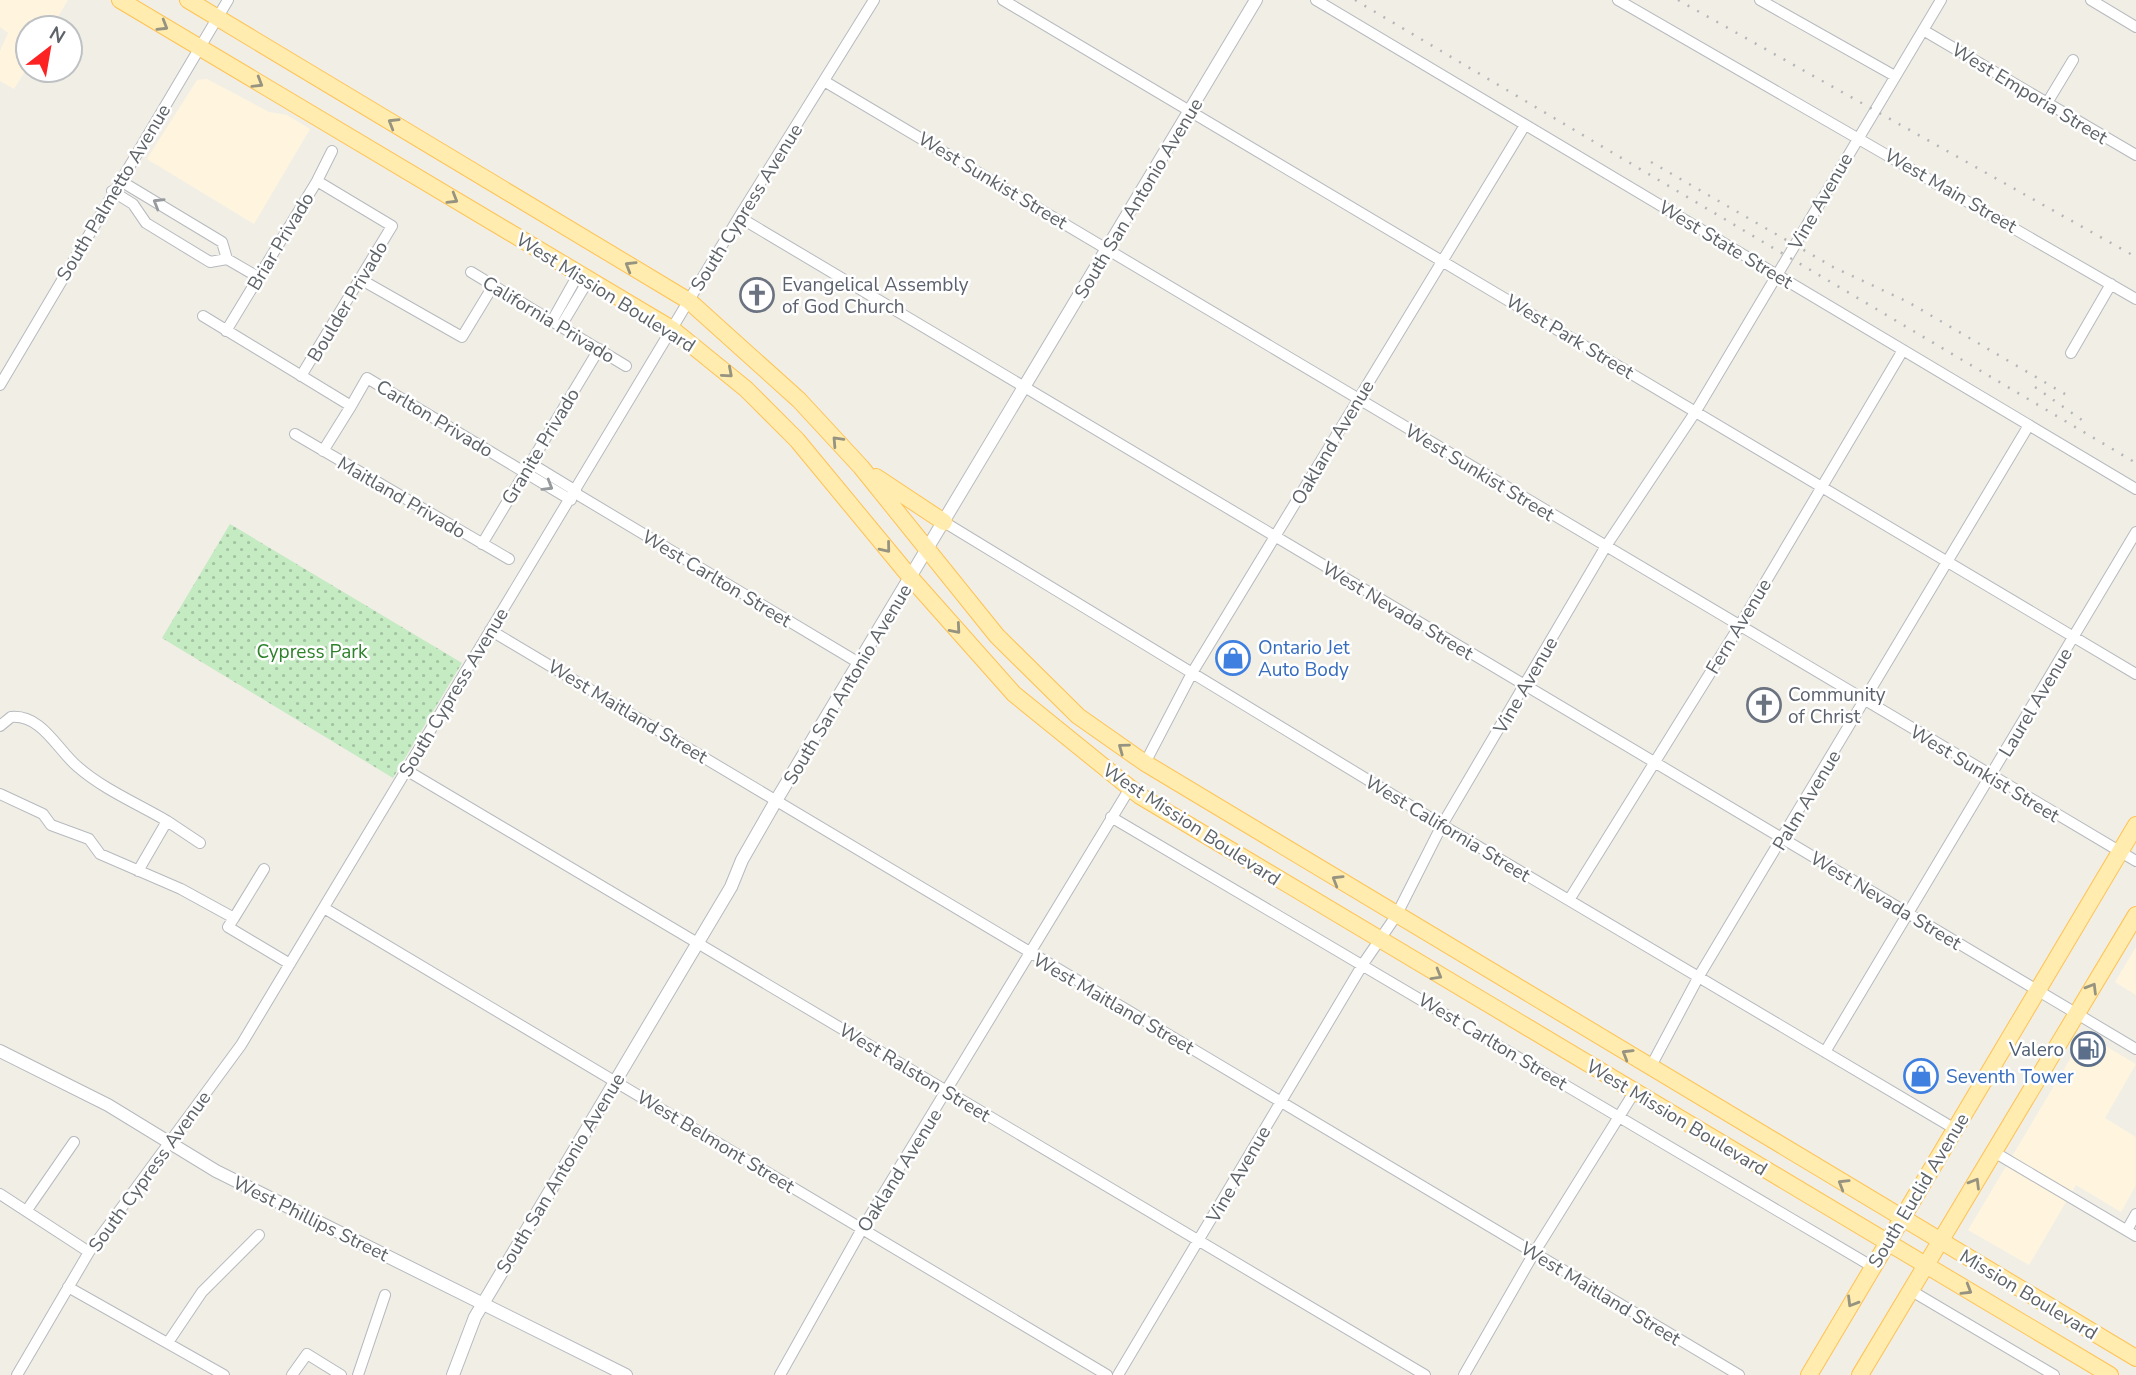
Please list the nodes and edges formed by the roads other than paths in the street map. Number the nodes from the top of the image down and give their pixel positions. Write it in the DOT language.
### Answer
graph roads {
  1 [pos="120,0"];
  2 [pos="188,0"];
  3 [pos="228,0"];
  4 [pos="874,0"];
  5 [pos="1003,0"];
  6 [pos="1255,0"];
  7 [pos="1316,0"];
  8 [pos="1618,0"];
  9 [pos="1760,0"];
  10 [pos="1941,0"];
  11 [pos="2091,0"];
  12 [pos="2110,5"];
  13 [pos="217,18"];
  14 [pos="2136,27"];
  15 [pos="1923,30"];
  16 [pos="199,48"];
  17 [pos="2073,60"];
  18 [pos="1893,75"];
  19 [pos="824,81"];
  20 [pos="2047,103"];
  21 [pos="1191,109"];
  22 [pos="1525,125"];
  23 [pos="1858,136"];
  24 [pos="332,150"];
  25 [pos="2136,155"];
  26 [pos="119,180"];
  27 [pos="317,181"];
  28 [pos="112,191"];
  29 [pos="181,217"];
  30 [pos="739,217"];
  31 [pos="169,237"];
  32 [pos="1109,249"];
  33 [pos="227,259"];
  34 [pos="1443,260"];
  35 [pos="471,272"];
  36 [pos="1777,274"];
  37 [pos="584,276"];
  38 [pos="258,277"];
  39 [pos="360,279"];
  40 [pos="2111,284"];
  41 [pos="493,285"];
  42 [pos="2136,299"];
  43 [pos="689,301"];
  44 [pos="203,316"];
  45 [pos="556,323"];
  46 [pos="672,329"];
  47 [pos="226,331"];
  48 [pos="599,349"];
  49 [pos="1903,350"];
  50 [pos="2071,354"];
  51 [pos="626,366"];
  52 [pos="301,376"];
  53 [pos="0,385"];
  54 [pos="1024,387"];
  55 [pos="1358,400"];
  56 [pos="351,406"];
  57 [pos="1696,411"];
  58 [pos="2029,425"];
  59 [pos="295,434"];
  60 [pos="323,451"];
  61 [pos="527,467"];
  62 [pos="861,467"];
  63 [pos="1821,486"];
  64 [pos="2136,489"];
  65 [pos="574,494"];
  66 [pos="944,522"];
  67 [pos="2136,532"];
  68 [pos="1275,536"];
  69 [pos="482,544"];
  70 [pos="1605,546"];
  71 [pos="928,550"];
  72 [pos="509,559"];
  73 [pos="1948,562"];
  74 [pos="911,578"];
  75 [pos="1740,625"];
  76 [pos="490,630"];
  77 [pos="2073,638"];
  78 [pos="859,663"];
  79 [pos="1192,673"];
  80 [pos="2136,674"];
  81 [pos="1524,686"];
  82 [pos="1864,701"];
  83 [pos="0,726"];
  84 [pos="1145,763"];
  85 [pos="1653,764"];
  86 [pos="406,770"];
  87 [pos="1990,776"];
  88 [pos="1129,788"];
  89 [pos="0,794"];
  90 [pos="777,799"];
  91 [pos="1111,817"];
  92 [pos="167,821"];
  93 [pos="1443,825"];
  94 [pos="2136,825"];
  95 [pos="1784,838"];
  96 [pos="200,843"];
  97 [pos="2120,852"];
  98 [pos="2136,861"];
  99 [pos="264,870"];
  100 [pos="138,871"];
  101 [pos="1569,900"];
  102 [pos="324,908"];
  103 [pos="1909,914"];
  104 [pos="2136,915"];
  105 [pos="1396,916"];
  106 [pos="234,918"];
  107 [pos="1379,940"];
  108 [pos="698,942"];
  109 [pos="1029,953"];
  110 [pos="290,964"];
  111 [pos="1363,964"];
  112 [pos="1699,976"];
  113 [pos="2038,990"];
  114 [pos="2077,1014"];
  115 [pos="2136,1049"];
  116 [pos="0,1051"];
  117 [pos="1825,1052"];
  118 [pos="1650,1068"];
  119 [pos="616,1079"];
  120 [pos="1635,1091"];
  121 [pos="948,1092"];
  122 [pos="1281,1100"];
  123 [pos="1619,1116"];
  124 [pos="1955,1129"];
  125 [pos="74,1142"];
  126 [pos="170,1145"];
  127 [pos="1994,1152"];
  128 [pos="0,1194"];
  129 [pos="27,1210"];
  130 [pos="2136,1214"];
  131 [pos="1902,1219"];
  132 [pos="862,1229"];
  133 [pos="1922,1231"];
  134 [pos="2131,1233"];
  135 [pos="258,1235"];
  136 [pos="1940,1241"];
  137 [pos="1199,1242"];
  138 [pos="1887,1243"];
  139 [pos="89,1252"];
  140 [pos="1534,1253"];
  141 [pos="1926,1265"];
  142 [pos="1873,1267"];
  143 [pos="68,1287"];
  144 [pos="1910,1290"];
  145 [pos="385,1295"];
  146 [pos="484,1303"];
  147 [pos="169,1341"];
  148 [pos="2136,1358"];
  149 [pos="17,1375"];
  150 [pos="224,1375"];
  151 [pos="292,1375"];
  152 [pos="341,1375"];
  153 [pos="358,1375"];
  154 [pos="453,1375"];
  155 [pos="626,1375"];
  156 [pos="780,1375"];
  157 [pos="1107,1375"];
  158 [pos="1118,1375"];
  159 [pos="1425,1375"];
  160 [pos="1464,1375"];
  161 [pos="1739,1375"];
  162 [pos="1809,1375"];
  163 [pos="1860,1375"];
  164 [pos="2053,1375"];
  165 [pos="2109,1375"];
  1 -- 16 [label="main road, West Mission Boulevard, one-way"];
  2 -- 13 [label="main road, West Mission Boulevard"];
  3 -- 13 [label="street, South Palmetto Avenue"];
  4 -- 19 [label="street, South Cypress Avenue"];
  5 -- 21 [label="street, West Park Street"];
  6 -- 21 [label="street, South San Antonio Avenue"];
  7 -- 22 [label="street, West State Street"];
  8 -- 23 [label="street, West Main Street"];
  9 -- 18 [label="street"];
  10 -- 15 [label="street, Vine Avenue"];
  11 -- 12 [label="street"];
  12 -- 14 [label="street"];
  13 -- 16 [label="street, South Palmetto Avenue"];
  43 -- 13 [label="main road, West Mission Boulevard, one-way"];
  15 -- 18 [label="street, Vine Avenue"];
  15 -- 20 [label="street, West Emporia Street"];
  16 -- 26 [label="street, South Palmetto Avenue"];
  16 -- 37 [label="main road, West Mission Boulevard, one-way"];
  17 -- 20 [label="street"];
  18 -- 23 [label="street, Vine Avenue"];
  19 -- 30 [label="street, South Cypress Avenue"];
  19 -- 32 [label="street, West Sunkist Street"];
  20 -- 25 [label="street, West Emporia Street"];
  21 -- 32 [label="street, South San Antonio Avenue"];
  21 -- 34 [label="street, West Park Street"];
  22 -- 34 [label="street, Oakland Avenue"];
  22 -- 36 [label="street, West State Street"];
  23 -- 36 [label="street, Vine Avenue"];
  23 -- 40 [label="street, West Main Street"];
  24 -- 27 [label="street, Briar Privado"];
  26 -- 28 [label="street, South Palmetto Avenue"];
  29 -- 26 [label="street, one-way"];
  27 -- 38 [label="street, Briar Privado"];
  27 -- 39 [label="street, Boulder Privado"];
  28 -- 31 [label="street"];
  28 -- 53 [label="street, South Palmetto Avenue"];
  29 -- 31 [label="street"];
  29 -- 33 [label="street"];
  30 -- 43 [label="street, South Cypress Avenue"];
  30 -- 54 [label="street, West Nevada Street"];
  31 -- 33 [label="street"];
  32 -- 54 [label="street, South San Antonio Avenue"];
  32 -- 55 [label="street, West Sunkist Street"];
  33 -- 38 [label="street"];
  34 -- 55 [label="street, Oakland Avenue"];
  34 -- 57 [label="street, West Park Street"];
  35 -- 41 [label="street, California Privado"];
  36 -- 49 [label="street, West State Street"];
  36 -- 57 [label="street, Vine Avenue"];
  37 -- 45 [label="street"];
  37 -- 46 [label="main road, West Mission Boulevard"];
  38 -- 47 [label="street, Briar Privado"];
  39 -- 41 [label="street"];
  39 -- 52 [label="street, Boulder Privado"];
  40 -- 42 [label="street, West Main Street"];
  40 -- 50 [label="street"];
  41 -- 45 [label="street, California Privado"];
  43 -- 46 [label="street, South Cypress Avenue"];
  62 -- 43 [label="main road, West Mission Boulevard, one-way"];
  44 -- 47 [label="street, Carlton Privado"];
  45 -- 48 [label="street, California Privado"];
  46 -- 65 [label="street, South Cypress Avenue"];
  46 -- 74 [label="main road, West Mission Boulevard, one-way"];
  47 -- 52 [label="street, Carlton Privado"];
  48 -- 51 [label="street, California Privado"];
  48 -- 61 [label="street, Granite Privado"];
  49 -- 58 [label="street, West State Street"];
  49 -- 63 [label="street, Fern Avenue"];
  52 -- 56 [label="street, Carlton Privado"];
  54 -- 66 [label="street, South San Antonio Avenue"];
  54 -- 68 [label="street, West Nevada Street"];
  55 -- 68 [label="street, Oakland Avenue"];
  55 -- 70 [label="street, West Sunkist Street"];
  56 -- 60 [label="street"];
  56 -- 61 [label="street, Carlton Privado"];
  57 -- 63 [label="street, West Park Street"];
  57 -- 70 [label="street, Vine Avenue"];
  58 -- 64 [label="street, West State Street"];
  58 -- 73 [label="street, Palm Avenue"];
  59 -- 60 [label="street, Maitland Privado"];
  60 -- 69 [label="street, Maitland Privado"];
  61 -- 65 [label="street, Carlton Privado"];
  61 -- 69 [label="street, Granite Privado"];
  62 -- 66 [label="main road"];
  62 -- 71 [label="main road, West Mission Boulevard"];
  63 -- 73 [label="street, West Park Street"];
  63 -- 75 [label="street, Fern Avenue"];
  65 -- 76 [label="street, South Cypress Avenue"];
  65 -- 78 [label="street, West Carlton Street"];
  66 -- 71 [label="street, South San Antonio Avenue"];
  66 -- 79 [label="street, West California Street"];
  67 -- 77 [label="street, Laurel Avenue"];
  68 -- 79 [label="street, Oakland Avenue"];
  68 -- 81 [label="street, West Nevada Street"];
  69 -- 72 [label="street, Maitland Privado"];
  70 -- 75 [label="street, West Sunkist Street"];
  70 -- 81 [label="street, Vine Avenue"];
  71 -- 74 [label="street, South San Antonio Avenue"];
  84 -- 71 [label="main road, West Mission Boulevard, one-way"];
  73 -- 77 [label="street, West Park Street"];
  73 -- 82 [label="street, Palm Avenue"];
  74 -- 78 [label="street, South San Antonio Avenue"];
  74 -- 88 [label="main road, West Mission Boulevard, one-way"];
  75 -- 82 [label="street, West Sunkist Street"];
  75 -- 85 [label="street, Fern Avenue"];
  76 -- 86 [label="street, South Cypress Avenue"];
  76 -- 90 [label="street, West Maitland Street"];
  77 -- 80 [label="street, West Park Street"];
  77 -- 87 [label="street, Laurel Avenue"];
  78 -- 90 [label="street, South San Antonio Avenue"];
  79 -- 84 [label="street, Oakland Avenue"];
  79 -- 93 [label="street, West California Street"];
  81 -- 85 [label="street, West Nevada Street"];
  81 -- 93 [label="street, Vine Avenue"];
  82 -- 87 [label="street, West Sunkist Street"];
  82 -- 95 [label="street, Palm Avenue"];
  83 -- 92 [label="street"];
  105 -- 84 [label="main road, West Mission Boulevard, one-way"];
  85 -- 95 [label="street, West Nevada Street"];
  85 -- 101 [label="street, Fern Avenue"];
  86 -- 102 [label="street, South Cypress Avenue"];
  86 -- 108 [label="street, West Ralston Street"];
  87 -- 97 [label="street, West Sunkist Street"];
  87 -- 103 [label="street, Laurel Avenue"];
  88 -- 91 [label="street, Oakland Avenue"];
  88 -- 107 [label="main road, West Mission Boulevard"];
  89 -- 100 [label="street"];
  90 -- 108 [label="street, South San Antonio Avenue"];
  90 -- 109 [label="street, West Maitland Street"];
  91 -- 109 [label="street, Oakland Avenue"];
  91 -- 111 [label="street, West Carlton Street"];
  92 -- 96 [label="street"];
  92 -- 100 [label="street"];
  93 -- 101 [label="street, West California Street"];
  93 -- 105 [label="street, Vine Avenue"];
  94 -- 97 [label="main road, South Euclid Avenue"];
  95 -- 103 [label="street, West Nevada Street"];
  95 -- 112 [label="street, Palm Avenue"];
  97 -- 98 [label="street, West Sunkist Street"];
  97 -- 113 [label="main road, South Euclid Avenue"];
  99 -- 106 [label="street"];
  100 -- 106 [label="street"];
  101 -- 112 [label="street, West California Street"];
  102 -- 110 [label="street, South Cypress Avenue"];
  102 -- 119 [label="street, West Belmont Street"];
  103 -- 113 [label="street, West Nevada Street"];
  103 -- 117 [label="street, Laurel Avenue"];
  114 -- 104 [label="main road, one-way"];
  105 -- 107 [label="street, Vine Avenue"];
  118 -- 105 [label="main road, West Mission Boulevard, one-way"];
  106 -- 110 [label="street"];
  107 -- 111 [label="street, Vine Avenue"];
  107 -- 120 [label="main road, West Mission Boulevard, one-way"];
  108 -- 119 [label="street, South San Antonio Avenue"];
  108 -- 121 [label="street, West Ralston Street"];
  109 -- 121 [label="street, Oakland Avenue"];
  109 -- 122 [label="street, West Maitland Street"];
  110 -- 126 [label="street, South Cypress Avenue"];
  111 -- 122 [label="street, Vine Avenue"];
  111 -- 123 [label="street, West Carlton Street"];
  112 -- 117 [label="street, West California Street"];
  112 -- 118 [label="street, Palm Avenue"];
  113 -- 114 [label="street, West Nevada Street"];
  113 -- 124 [label="main road, South Euclid Avenue"];
  114 -- 115 [label="street, West Nevada Street"];
  114 -- 127 [label="main road"];
  116 -- 126 [label="street, West Phillips Street"];
  117 -- 124 [label="street, West California Street"];
  131 -- 118 [label="main road, West Mission Boulevard, one-way"];
  119 -- 132 [label="street, West Belmont Street"];
  119 -- 146 [label="street, South San Antonio Avenue"];
  120 -- 123 [label="street"];
  120 -- 138 [label="main road, West Mission Boulevard"];
  121 -- 132 [label="street, Oakland Avenue"];
  121 -- 137 [label="street, West Ralston Street"];
  122 -- 137 [label="street, Vine Avenue"];
  122 -- 140 [label="street, West Maitland Street"];
  123 -- 140 [label="street"];
  123 -- 142 [label="street, West Carlton Street"];
  124 -- 131 [label="main road, South Euclid Avenue"];
  125 -- 129 [label="street"];
  126 -- 139 [label="street, South Cypress Avenue"];
  126 -- 146 [label="street, West Phillips Street"];
  127 -- 134 [label="street"];
  136 -- 127 [label="main road, one-way"];
  128 -- 129 [label="street"];
  129 -- 139 [label="street"];
  130 -- 134 [label="street"];
  131 -- 133 [label="main road, West Mission Boulevard"];
  131 -- 138 [label="main road, South Euclid Avenue"];
  132 -- 156 [label="street, Oakland Avenue"];
  132 -- 157 [label="street, West Belmont Street"];
  133 -- 136 [label="main road, Mission Boulevard"];
  135 -- 147 [label="street"];
  136 -- 141 [label="main road"];
  136 -- 148 [label="main road, Mission Boulevard"];
  137 -- 158 [label="street, Vine Avenue"];
  137 -- 159 [label="street, West Ralston Street"];
  138 -- 141 [label="main road, West Mission Boulevard"];
  138 -- 142 [label="main road, South Euclid Avenue"];
  139 -- 143 [label="street, South Cypress Avenue"];
  140 -- 160 [label="street"];
  140 -- 161 [label="street, West Maitland Street"];
  141 -- 144 [label="main road"];
  141 -- 165 [label="main road, West Mission Boulevard, one-way"];
  142 -- 162 [label="main road, South Euclid Avenue, one-way"];
  143 -- 147 [label="street"];
  143 -- 149 [label="street, South Cypress Avenue"];
  144 -- 163 [label="main road"];
  144 -- 164 [label="street"];
  145 -- 153 [label="street"];
  146 -- 154 [label="street, South San Antonio Avenue"];
  146 -- 155 [label="street, West Phillips Street"];
  147 -- 150 [label="street"];
  151 -- 152 [label="street"];
}
